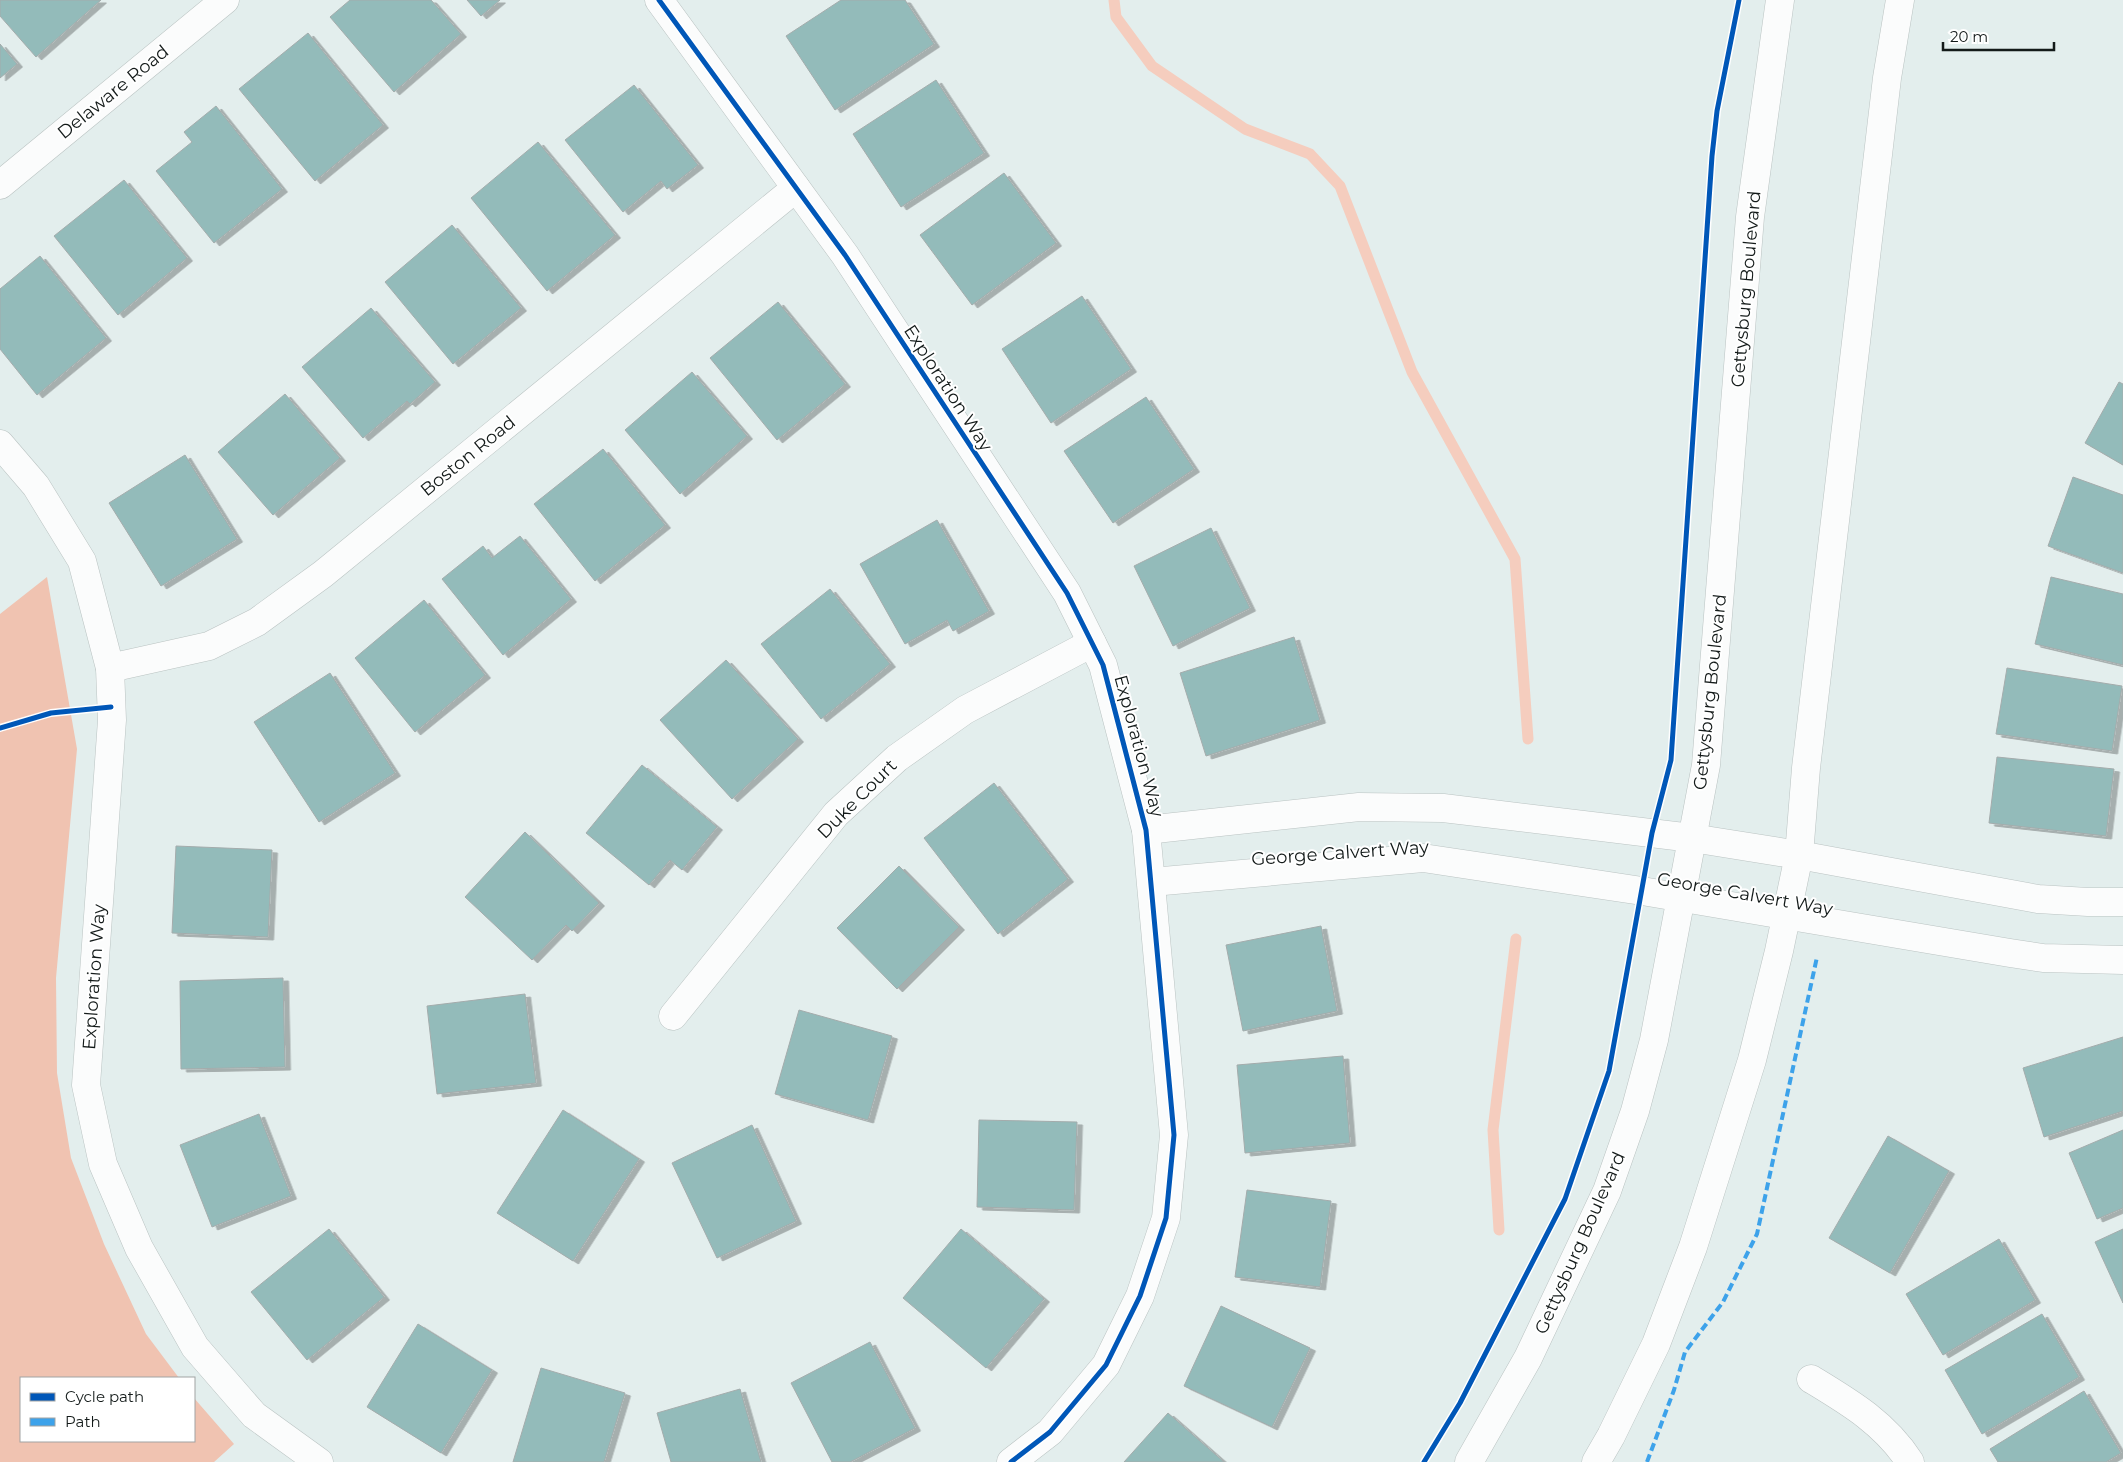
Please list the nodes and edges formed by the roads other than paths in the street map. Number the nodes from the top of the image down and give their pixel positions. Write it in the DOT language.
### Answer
graph roads {
  1 [pos="226,0"];
  2 [pos="659,0"];
  3 [pos="1780,0"];
  4 [pos="1900,0"];
  5 [pos="0,184"];
  6 [pos="796,188"];
  7 [pos="0,444"];
  8 [pos="1092,643"];
  9 [pos="110,668"];
  10 [pos="1146,830"];
  11 [pos="1692,838"];
  12 [pos="1799,854"];
  13 [pos="1152,882"];
  14 [pos="1681,897"];
  15 [pos="2123,902"];
  16 [pos="1787,916"];
  17 [pos="2123,960"];
  18 [pos="673,1016"];
  19 [pos="1811,1379"];
  20 [pos="319,1462"];
  21 [pos="1011,1462"];
  22 [pos="1469,1462"];
  23 [pos="1596,1462"];
  24 [pos="1910,1462"];
  1 -- 5 [label="street, Delaware Road"];
  2 -- 6 [label="street, Exploration Way"];
  3 -- 11 [label="street, Gettysburg Boulevard"];
  4 -- 12 [label="street"];
  6 -- 8 [label="street, Exploration Way"];
  6 -- 9 [label="street, Boston Road"];
  7 -- 9 [label="street, Exploration Way"];
  8 -- 10 [label="street, Exploration Way"];
  8 -- 18 [label="street, Duke Court"];
  9 -- 20 [label="street, Exploration Way"];
  10 -- 11 [label="street"];
  10 -- 13 [label="street, Exploration Way"];
  11 -- 12 [label="street"];
  11 -- 14 [label="street, Gettysburg Boulevard"];
  12 -- 15 [label="street"];
  12 -- 16 [label="street"];
  13 -- 14 [label="street, George Calvert Way"];
  13 -- 21 [label="street, Exploration Way"];
  14 -- 16 [label="street, George Calvert Way"];
  14 -- 22 [label="street, Gettysburg Boulevard"];
  16 -- 17 [label="street, George Calvert Way"];
  16 -- 23 [label="street"];
  19 -- 24 [label="street"];
}
